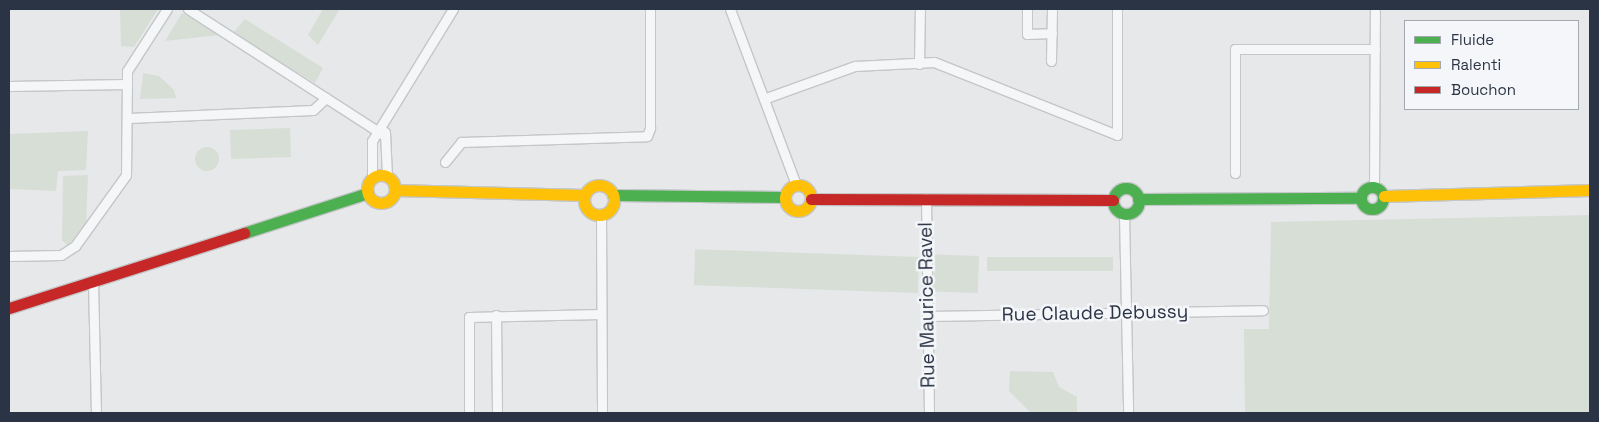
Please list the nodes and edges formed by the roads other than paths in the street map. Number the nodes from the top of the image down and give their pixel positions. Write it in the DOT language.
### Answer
graph roads {
  1 [pos="167,9"];
  2 [pos="188,9"];
  3 [pos="453,9"];
  4 [pos="650,9"];
  5 [pos="730,9"];
  6 [pos="920,9"];
  7 [pos="1026,9"];
  8 [pos="1052,9"];
  9 [pos="1117,9"];
  10 [pos="1375,9"];
  11 [pos="1052,33"];
  12 [pos="1375,48"];
  13 [pos="1051,61"];
  14 [pos="920,64"];
  15 [pos="127,84"];
  16 [pos="9,86"];
  17 [pos="326,98"];
  18 [pos="766,98"];
  19 [pos="128,118"];
  20 [pos="382,134"];
  21 [pos="445,162"];
  22 [pos="1235,173"];
  23 [pos="387,176"];
  24 [pos="372,178"];
  25 [pos="796,185"];
  26 [pos="1374,187"];
  27 [pos="395,190"];
  28 [pos="1586,192"];
  29 [pos="368,193"];
  30 [pos="613,195"];
  31 [pos="584,196"];
  32 [pos="1384,196"];
  33 [pos="784,197"];
  34 [pos="926,198"];
  35 [pos="1361,198"];
  36 [pos="811,199"];
  37 [pos="1138,199"];
  38 [pos="1113,200"];
  39 [pos="601,214"];
  40 [pos="1124,214"];
  41 [pos="9,256"];
  42 [pos="93,282"];
  43 [pos="9,308"];
  44 [pos="1126,310"];
  45 [pos="1263,310"];
  46 [pos="600,314"];
  47 [pos="496,315"];
  48 [pos="927,316"];
  49 [pos="96,413"];
  50 [pos="468,413"];
  51 [pos="497,413"];
  52 [pos="602,413"];
  53 [pos="929,413"];
  54 [pos="1128,413"];
  1 -- 15 [label="street"];
  2 -- 17 [label="street"];
  3 -- 20 [label="street"];
  4 -- 21 [label="street"];
  5 -- 18 [label="street"];
  6 -- 14 [label="street"];
  7 -- 11 [label="street"];
  8 -- 11 [label="street"];
  9 -- 14 [label="street"];
  10 -- 12 [label="street"];
  11 -- 13 [label="street"];
  12 -- 22 [label="street"];
  12 -- 26 [label="street"];
  14 -- 18 [label="street"];
  15 -- 16 [label="street"];
  15 -- 19 [label="street"];
  17 -- 19 [label="street"];
  17 -- 20 [label="street"];
  18 -- 25 [label="street"];
  19 -- 41 [label="street"];
  20 -- 23 [label="street"];
  20 -- 24 [label="street"];
  23 -- 24 [label="street"];
  23 -- 27 [label="street"];
  24 -- 29 [label="street"];
  25 -- 33 [label="street"];
  25 -- 36 [label="street"];
  26 -- 32 [label="street"];
  26 -- 35 [label="street"];
  27 -- 29 [label="street"];
  27 -- 31 [label="street"];
  28 -- 32 [label="street"];
  29 -- 42 [label="street"];
  30 -- 31 [label="street"];
  30 -- 33 [label="street"];
  30 -- 39 [label="street"];
  31 -- 39 [label="street"];
  32 -- 35 [label="street"];
  33 -- 36 [label="street"];
  34 -- 36 [label="street"];
  34 -- 38 [label="street"];
  34 -- 48 [label="street, Rue Maurice Ravel"];
  35 -- 37 [label="street"];
  37 -- 38 [label="street"];
  37 -- 40 [label="street"];
  38 -- 40 [label="street"];
  39 -- 46 [label="street"];
  40 -- 44 [label="street"];
  42 -- 43 [label="street"];
  42 -- 49 [label="street"];
  44 -- 45 [label="street, Rue Claude Debussy"];
  44 -- 48 [label="street, Rue Claude Debussy"];
  44 -- 54 [label="street"];
  46 -- 47 [label="street"];
  46 -- 52 [label="street"];
  47 -- 50 [label="street"];
  47 -- 51 [label="street"];
  48 -- 53 [label="street, Rue Maurice Ravel"];
}
